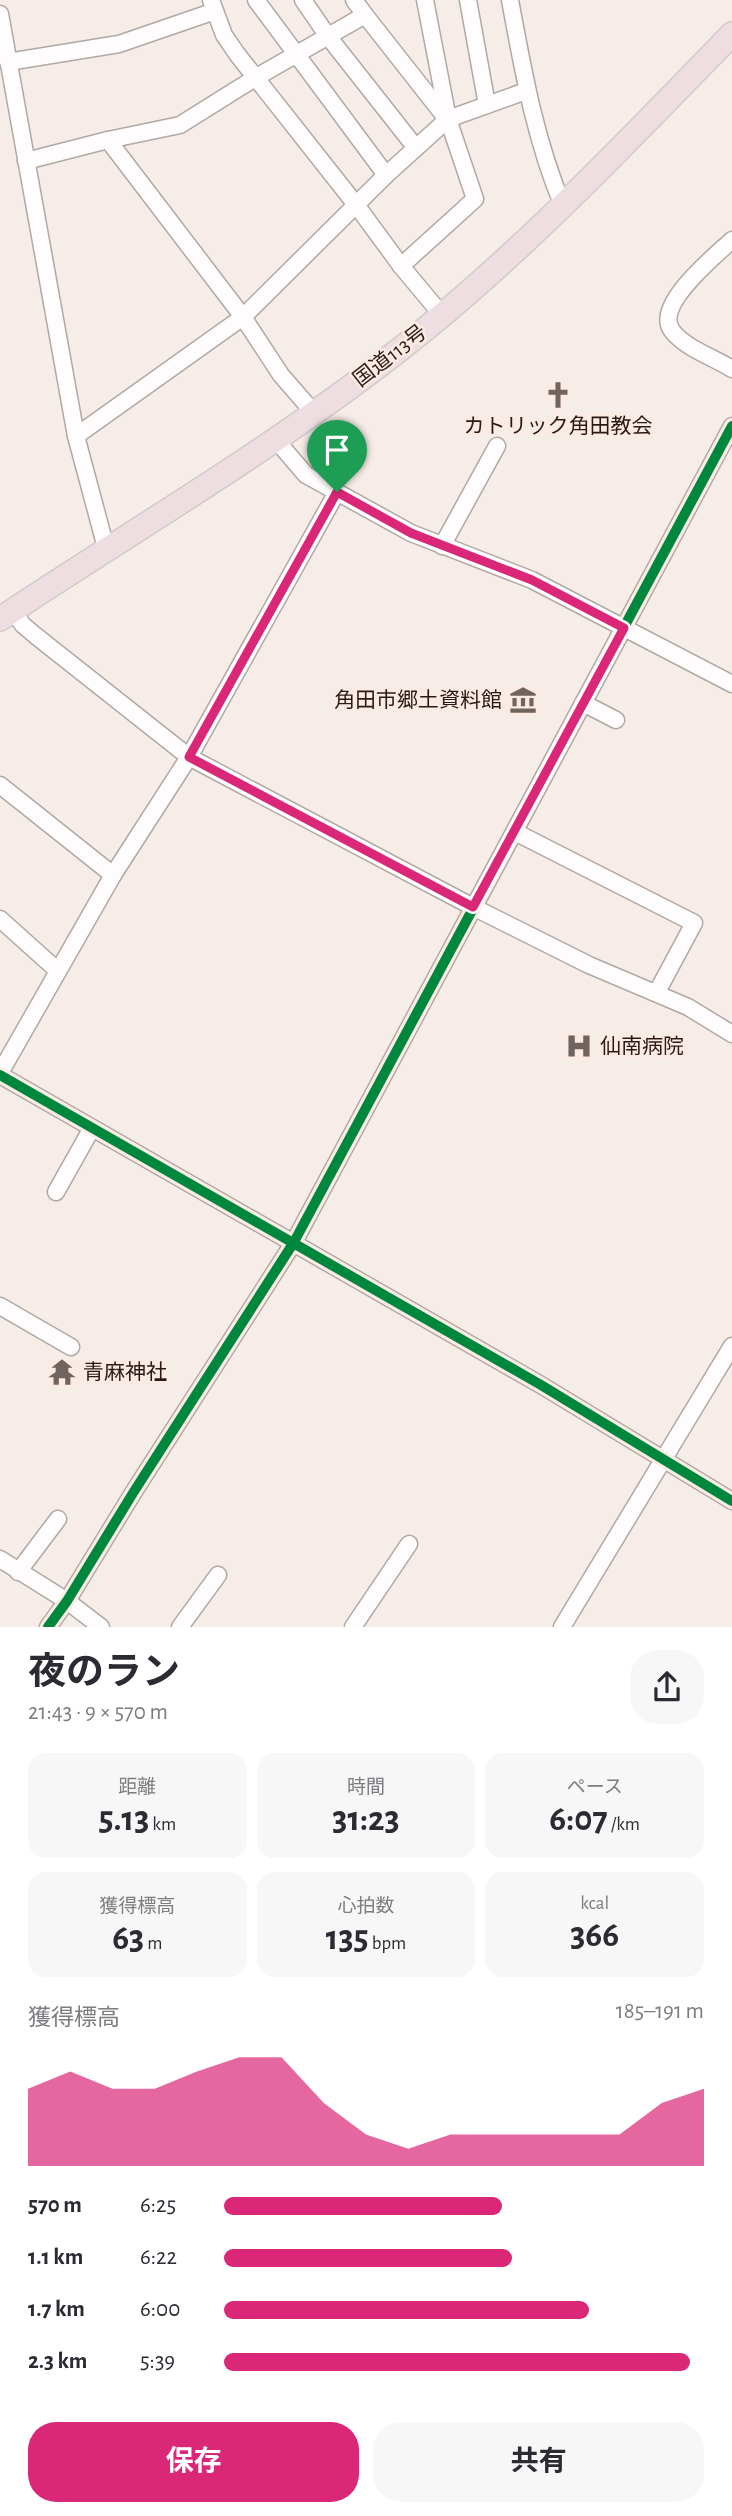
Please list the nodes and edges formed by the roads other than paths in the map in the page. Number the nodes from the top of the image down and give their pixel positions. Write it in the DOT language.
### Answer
graph roads {
  1 [pos="256,0"];
  2 [pos="303,0"];
  3 [pos="354,0"];
  4 [pos="425,0"];
  5 [pos="468,0"];
  6 [pos="510,0"];
  7 [pos="213,6"];
  8 [pos="0,14"];
  9 [pos="365,15"];
  10 [pos="732,34"];
  11 [pos="327,36"];
  12 [pos="295,54"];
  13 [pos="8,62"];
  14 [pos="255,78"];
  15 [pos="526,91"];
  16 [pos="488,105"];
  17 [pos="448,119"];
  18 [pos="108,140"];
  19 [pos="416,148"];
  20 [pos="26,161"];
  21 [pos="386,176"];
  22 [pos="357,206"];
  23 [pos="563,206"];
  24 [pos="732,240"];
  25 [pos="401,266"];
  26 [pos="442,316"];
  27 [pos="243,317"];
  28 [pos="732,369"];
  29 [pos="314,413"];
  30 [pos="732,426"];
  31 [pos="76,436"];
  32 [pos="276,440"];
  33 [pos="497,446"];
  34 [pos="337,492"];
  35 [pos="442,546"];
  36 [pos="106,548"];
  37 [pos="6,614"];
  38 [pos="624,628"];
  39 [pos="732,684"];
  40 [pos="583,704"];
  41 [pos="616,720"];
  42 [pos="189,757"];
  43 [pos="0,785"];
  44 [pos="515,832"];
  45 [pos="113,875"];
  46 [pos="473,907"];
  47 [pos="0,919"];
  48 [pos="58,971"];
  49 [pos="657,992"];
  50 [pos="732,1034"];
  51 [pos="0,1074"];
  52 [pos="92,1128"];
  53 [pos="56,1192"];
  54 [pos="294,1242"];
  55 [pos="0,1306"];
  56 [pos="732,1346"];
  57 [pos="71,1347"];
  58 [pos="664,1460"];
  59 [pos="732,1501"];
  60 [pos="58,1519"];
  61 [pos="409,1544"];
  62 [pos="0,1559"];
  63 [pos="18,1572"];
  64 [pos="218,1575"];
  65 [pos="67,1601"];
  66 [pos="48,1627"];
  67 [pos="102,1627"];
  68 [pos="180,1627"];
  69 [pos="353,1627"];
  70 [pos="562,1627"];
  1 -- 12 [label="street"];
  2 -- 11 [label="street"];
  3 -- 9 [label="street"];
  4 -- 17 [label="street"];
  5 -- 16 [label="street"];
  6 -- 15 [label="street"];
  7 -- 13 [label="street"];
  7 -- 14 [label="street"];
  8 -- 13 [label="street"];
  9 -- 11 [label="street"];
  9 -- 17 [label="street"];
  10 -- 23 [label="highway, 国道113号"];
  11 -- 12 [label="street"];
  11 -- 19 [label="street"];
  12 -- 14 [label="street"];
  12 -- 21 [label="street"];
  13 -- 20 [label="street"];
  14 -- 18 [label="street"];
  14 -- 22 [label="street"];
  15 -- 16 [label="street"];
  15 -- 23 [label="street"];
  16 -- 17 [label="street"];
  17 -- 19 [label="street"];
  17 -- 25 [label="street"];
  18 -- 20 [label="street"];
  18 -- 27 [label="street"];
  19 -- 21 [label="street"];
  20 -- 31 [label="street"];
  21 -- 22 [label="street"];
  22 -- 25 [label="street"];
  22 -- 27 [label="street"];
  23 -- 26 [label="highway, 国道113号"];
  24 -- 28 [label="street"];
  25 -- 26 [label="street"];
  26 -- 29 [label="highway, 国道113号"];
  27 -- 29 [label="street"];
  27 -- 31 [label="street"];
  29 -- 32 [label="highway, 国道113号"];
  30 -- 38 [label="street"];
  31 -- 36 [label="street"];
  32 -- 34 [label="street"];
  32 -- 36 [label="highway, 国道113号"];
  33 -- 35 [label="street"];
  34 -- 35 [label="street"];
  34 -- 42 [label="street"];
  35 -- 38 [label="street"];
  36 -- 37 [label="highway, 国道113号"];
  37 -- 42 [label="street"];
  38 -- 39 [label="street"];
  38 -- 40 [label="street"];
  40 -- 41 [label="street"];
  40 -- 44 [label="street"];
  42 -- 45 [label="street"];
  42 -- 46 [label="street"];
  43 -- 45 [label="street"];
  44 -- 46 [label="street"];
  44 -- 49 [label="street"];
  45 -- 48 [label="street"];
  46 -- 49 [label="street"];
  46 -- 54 [label="street"];
  47 -- 48 [label="street"];
  48 -- 51 [label="street"];
  49 -- 50 [label="street"];
  51 -- 52 [label="street"];
  52 -- 53 [label="street"];
  52 -- 54 [label="street"];
  54 -- 58 [label="street"];
  54 -- 65 [label="street"];
  55 -- 57 [label="street"];
  56 -- 58 [label="street"];
  58 -- 59 [label="street"];
  58 -- 70 [label="street"];
  60 -- 63 [label="street"];
  61 -- 69 [label="street"];
  62 -- 63 [label="street"];
  63 -- 65 [label="street"];
  64 -- 68 [label="street"];
  65 -- 66 [label="street"];
  65 -- 67 [label="street"];
}
